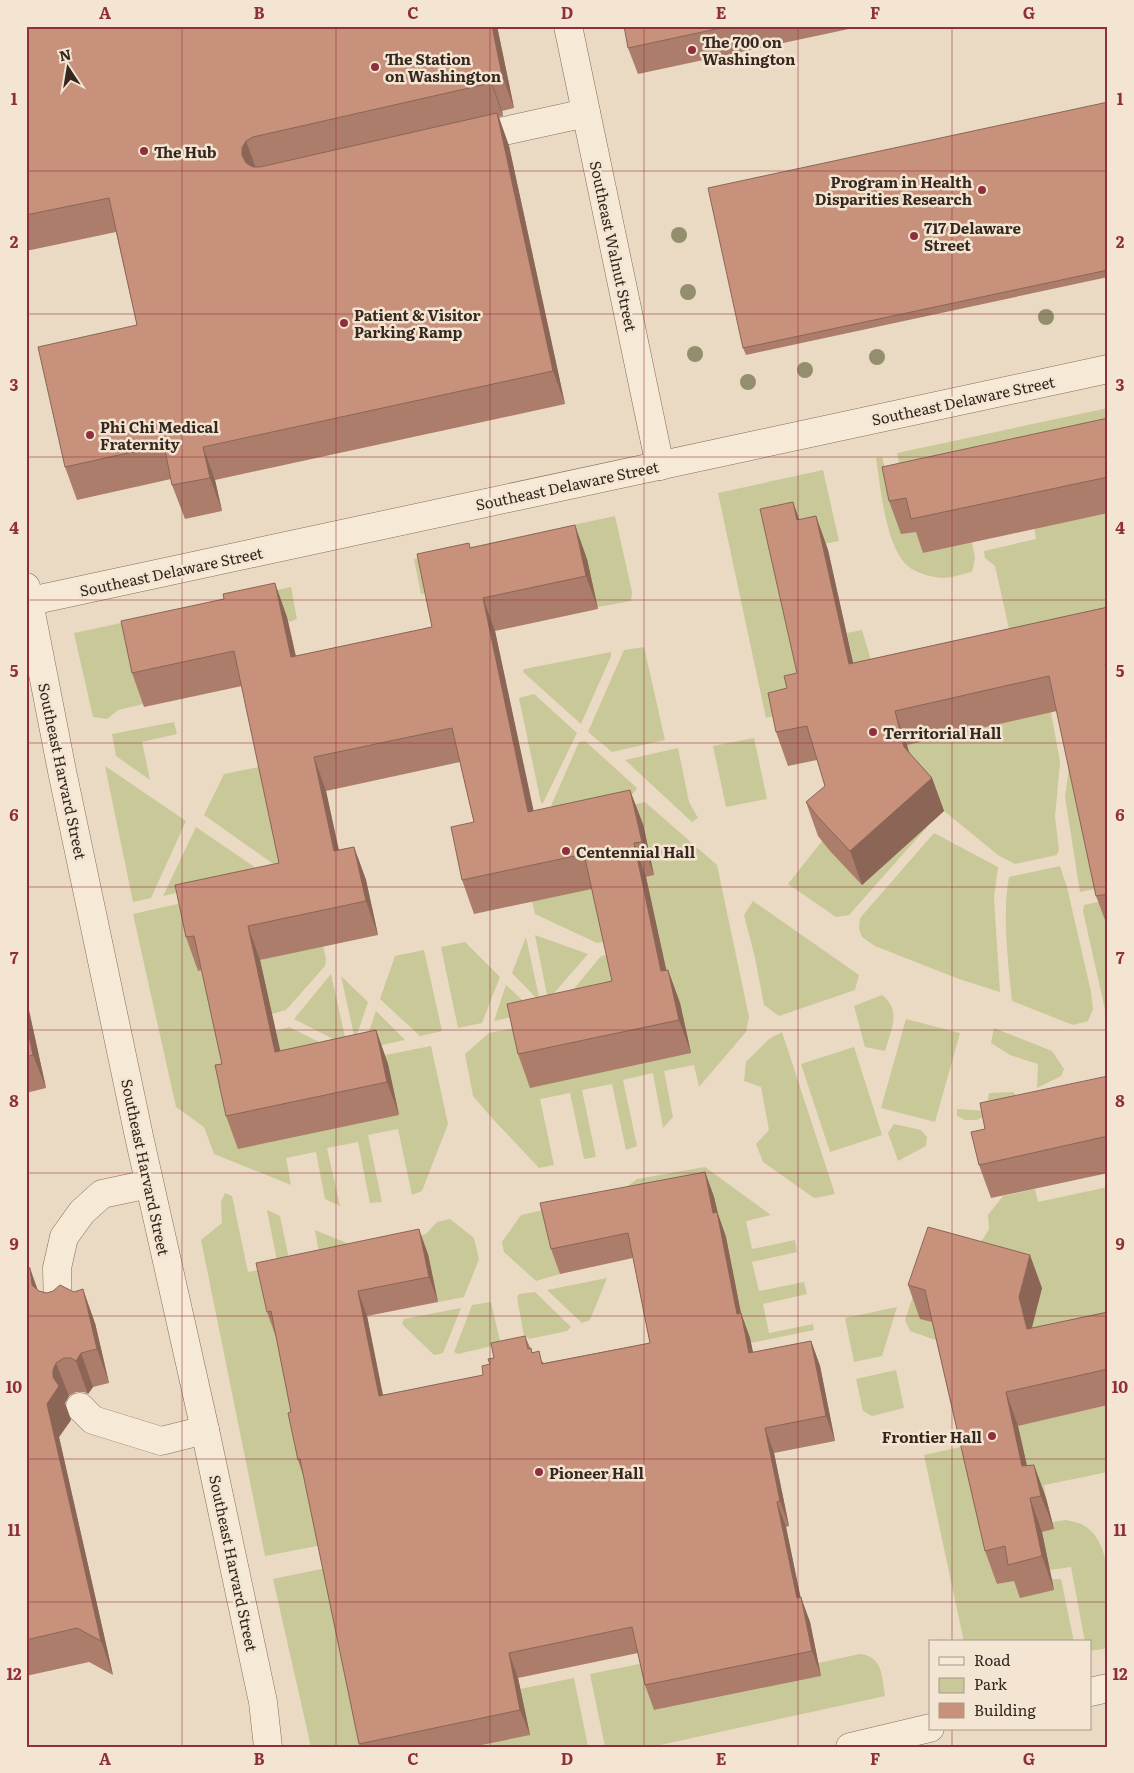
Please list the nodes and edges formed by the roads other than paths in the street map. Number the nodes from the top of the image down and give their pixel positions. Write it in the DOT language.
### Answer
graph roads {
  1 [pos="568,26"];
  2 [pos="586,113"];
  3 [pos="444,145"];
  4 [pos="1108,369"];
  5 [pos="660,466"];
  6 [pos="27,597"];
  7 [pos="149,1184"];
  8 [pos="58,1311"];
  9 [pos="80,1407"];
  10 [pos="205,1430"];
  11 [pos="1108,1688"];
  12 [pos="1092,1692"];
  13 [pos="929,1728"];
  14 [pos="268,1747"];
  15 [pos="850,1747"];
  1 -- 2 [label="street, Southeast Walnut Street"];
  2 -- 3 [label="street"];
  2 -- 5 [label="street, Southeast Walnut Street"];
  4 -- 5 [label="street, Southeast Delaware Street"];
  5 -- 6 [label="street, Southeast Delaware Street"];
  6 -- 7 [label="street, Southeast Harvard Street"];
  7 -- 8 [label="street"];
  7 -- 10 [label="street, Southeast Harvard Street"];
  9 -- 10 [label="street"];
  10 -- 14 [label="street, Southeast Harvard Street"];
  11 -- 12 [label="street"];
  13 -- 15 [label="street"];
}
